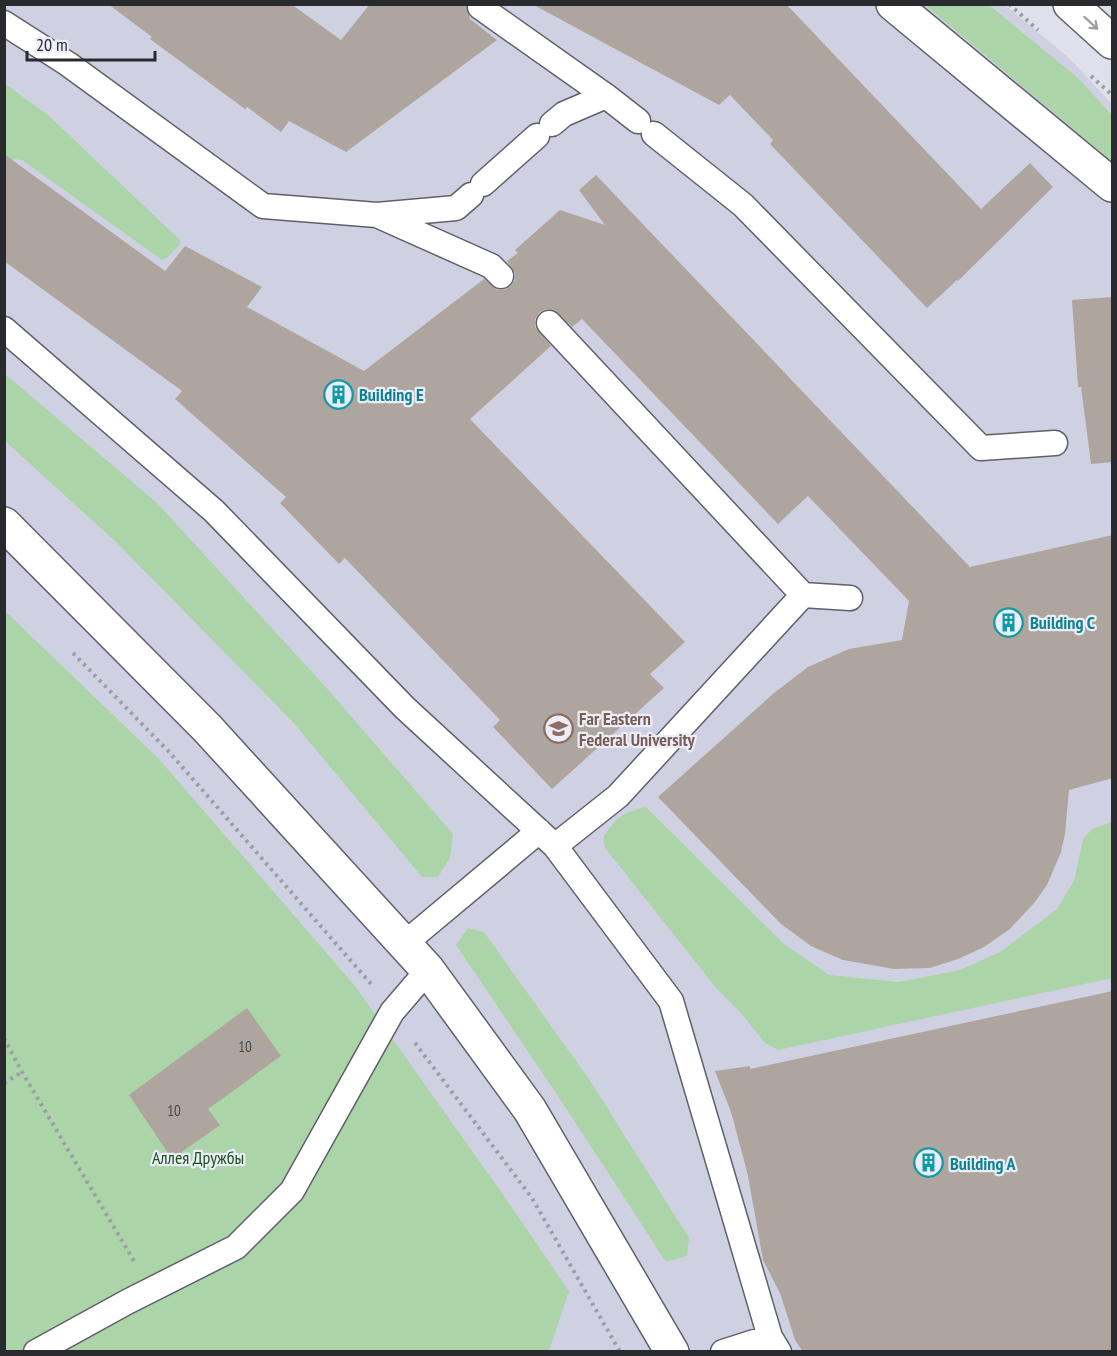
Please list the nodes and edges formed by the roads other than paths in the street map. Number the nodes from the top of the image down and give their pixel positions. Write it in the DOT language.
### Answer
graph roads {
  1 [pos="10,4"];
  2 [pos="893,4"];
  3 [pos="1070,4"];
  4 [pos="4,7"];
  5 [pos="480,7"];
  6 [pos="4,23"];
  7 [pos="1113,42"];
  8 [pos="606,96"];
  9 [pos="1113,185"];
  10 [pos="377,215"];
  11 [pos="501,276"];
  12 [pos="549,323"];
  13 [pos="4,329"];
  14 [pos="1055,443"];
  15 [pos="4,524"];
  16 [pos="803,595"];
  17 [pos="850,598"];
  18 [pos="547,839"];
  19 [pos="404,944"];
  20 [pos="428,970"];
  21 [pos="774,1344"];
  22 [pos="36,1352"];
  23 [pos="672,1352"];
  24 [pos="723,1352"];
  1 -- 4 [label="lane"];
  2 -- 9 [label="street"];
  3 -- 7 [label="street, one-way"];
  5 -- 8 [label="lane"];
  6 -- 10 [label="lane"];
  8 -- 10 [label="lane"];
  8 -- 14 [label="lane"];
  10 -- 11 [label="lane"];
  12 -- 16 [label="lane"];
  13 -- 18 [label="lane"];
  15 -- 19 [label="street"];
  16 -- 17 [label="lane"];
  16 -- 18 [label="lane"];
  18 -- 19 [label="lane"];
  18 -- 21 [label="lane"];
  19 -- 20 [label="street"];
  20 -- 22 [label="lane"];
  20 -- 23 [label="street"];
  21 -- 24 [label="lane"];
}
